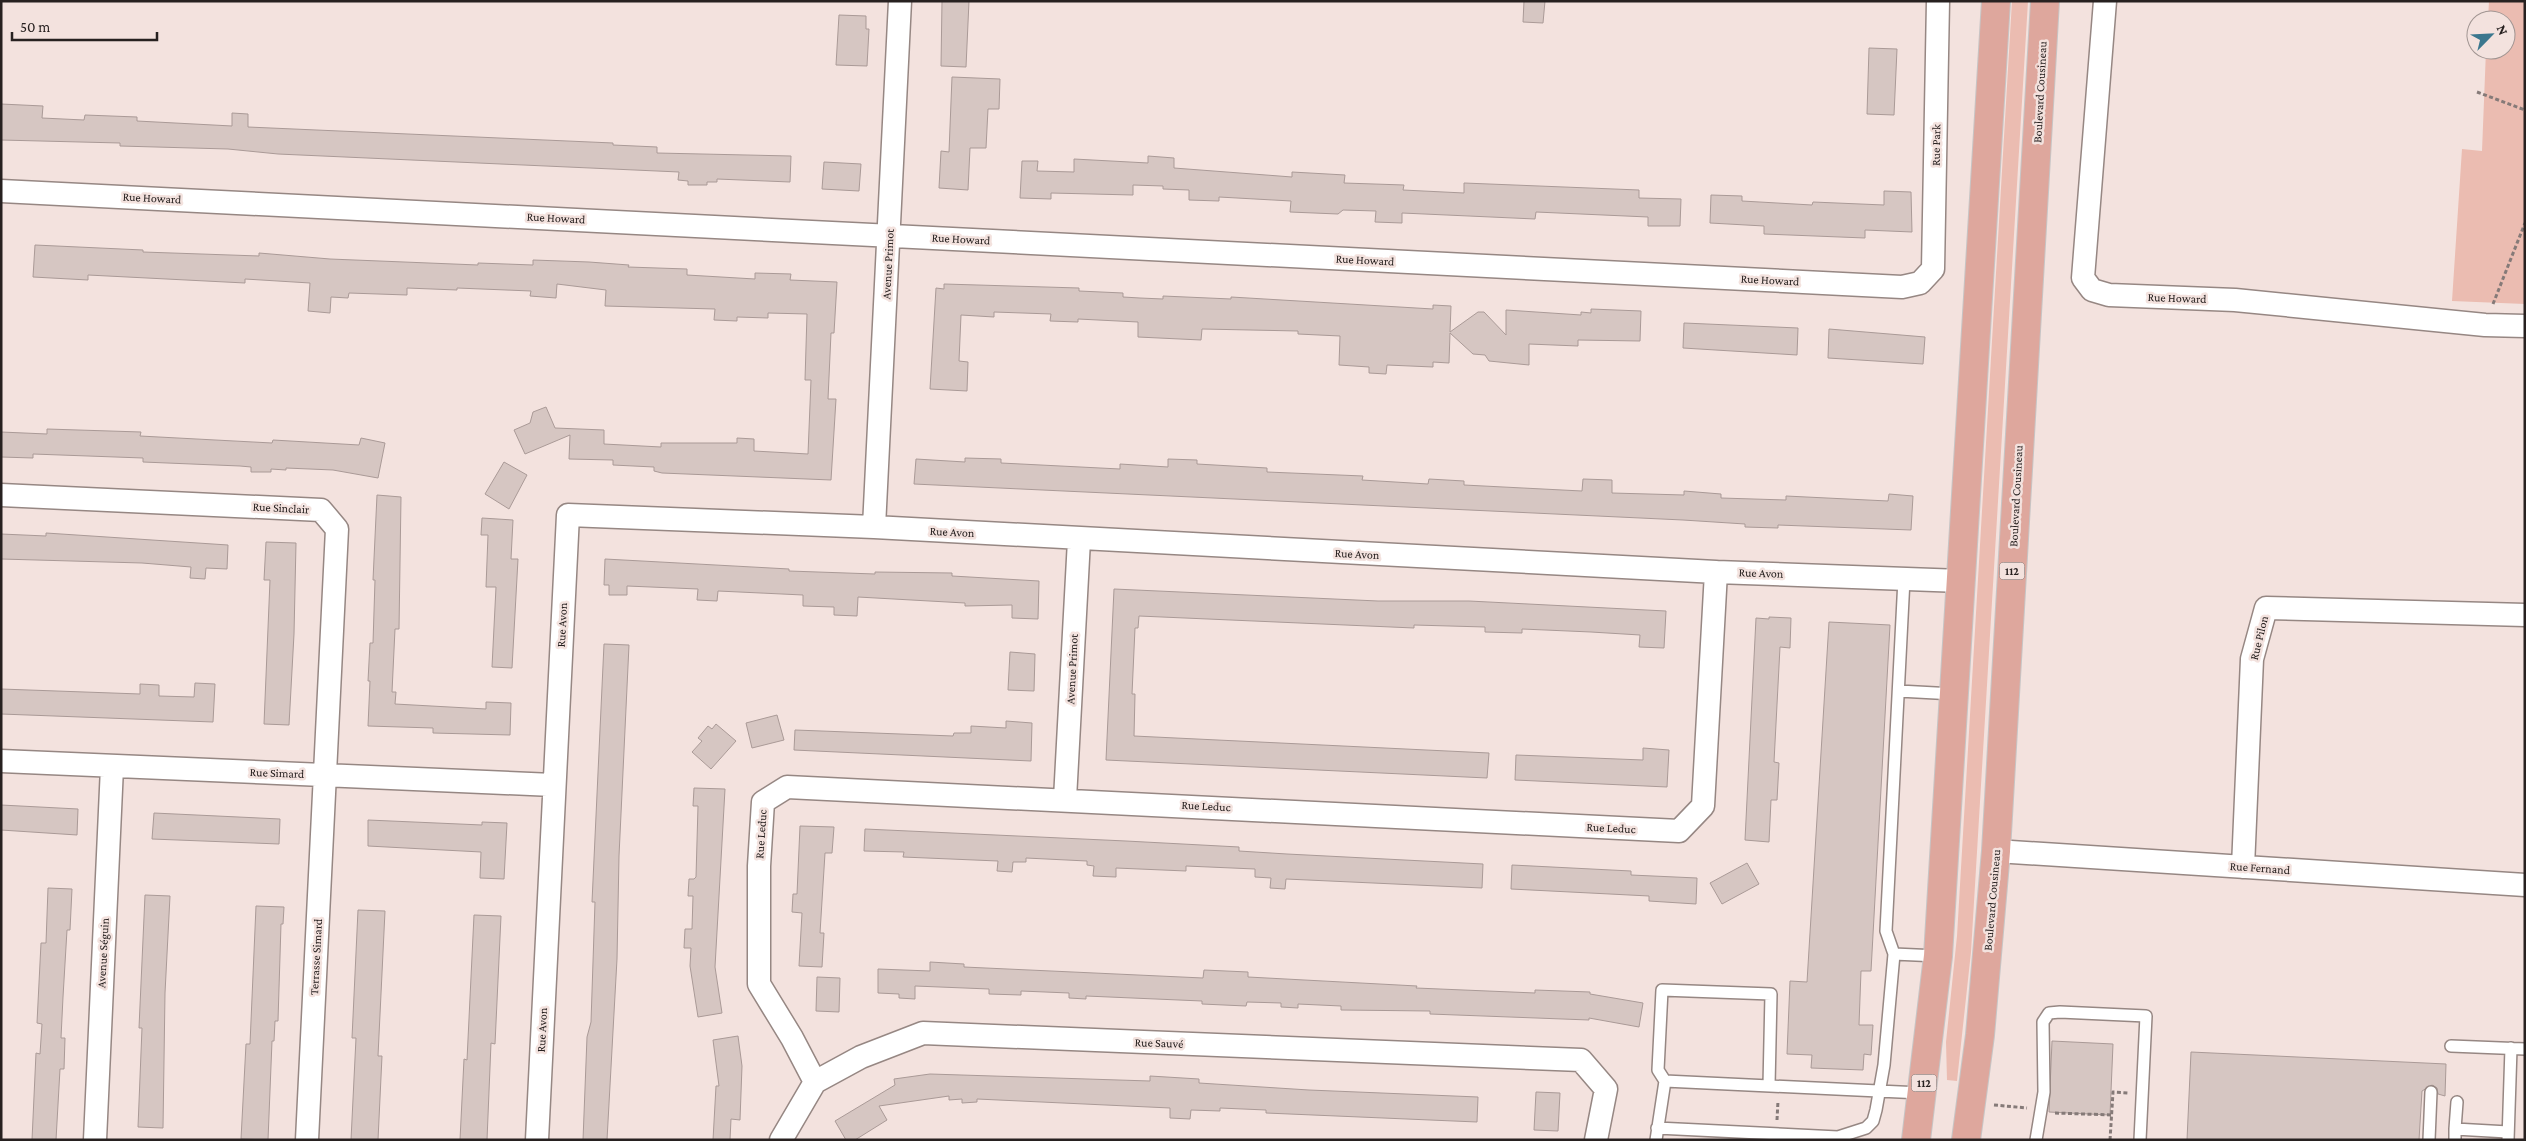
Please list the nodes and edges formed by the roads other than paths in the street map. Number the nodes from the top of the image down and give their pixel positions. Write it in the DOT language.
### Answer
graph roads {
  1 [pos="900,1"];
  2 [pos="1938,1"];
  3 [pos="1996,1"];
  4 [pos="2045,1"];
  5 [pos="2105,1"];
  6 [pos="1,191"];
  7 [pos="889,234"];
  8 [pos="1920,283"];
  9 [pos="2525,326"];
  10 [pos="1,495"];
  11 [pos="874,528"];
  12 [pos="1079,540"];
  13 [pos="1716,572"];
  14 [pos="1904,579"];
  15 [pos="1961,581"];
  16 [pos="2525,615"];
  17 [pos="1899,692"];
  18 [pos="1954,694"];
  19 [pos="1,760"];
  20 [pos="112,767"];
  21 [pos="324,774"];
  22 [pos="553,785"];
  23 [pos="1066,799"];
  24 [pos="1996,851"];
  25 [pos="2243,867"];
  26 [pos="2525,884"];
  27 [pos="1894,954"];
  28 [pos="1938,956"];
  29 [pos="2451,1046"];
  30 [pos="2512,1048"];
  31 [pos="2525,1049"];
  32 [pos="1665,1081"];
  33 [pos="815,1082"];
  34 [pos="1769,1086"];
  35 [pos="1879,1091"];
  36 [pos="2431,1092"];
  37 [pos="1923,1093"];
  38 [pos="2456,1102"];
  39 [pos="1658,1128"];
  40 [pos="2455,1134"];
  41 [pos="2508,1136"];
  42 [pos="95,1140"];
  43 [pos="307,1140"];
  44 [pos="537,1140"];
  45 [pos="781,1140"];
  46 [pos="1596,1140"];
  47 [pos="1656,1140"];
  48 [pos="1916,1140"];
  49 [pos="1966,1140"];
  50 [pos="2036,1140"];
  51 [pos="2140,1140"];
  52 [pos="2429,1140"];
  1 -- 7 [label="street, Avenue Primot"];
  2 -- 8 [label="street, Rue Park"];
  3 -- 15 [label="main road, 112"];
  4 -- 24 [label="main road, Boulevard Cousineau / 112"];
  5 -- 9 [label="street, Rue Howard"];
  6 -- 7 [label="street, Rue Howard"];
  7 -- 8 [label="street, Rue Howard"];
  7 -- 11 [label="street, Avenue Primot"];
  10 -- 21 [label="street, Rue Sinclair"];
  11 -- 12 [label="street, Rue Avon"];
  11 -- 22 [label="street, Rue Avon"];
  12 -- 13 [label="street, Rue Avon"];
  12 -- 23 [label="street, Avenue Primot"];
  13 -- 14 [label="street, Rue Avon"];
  13 -- 23 [label="street, Rue Leduc"];
  14 -- 15 [label="street, Rue Avon"];
  14 -- 17 [label="lane"];
  15 -- 18 [label="main road, 112"];
  16 -- 25 [label="street, Rue Pilon"];
  17 -- 18 [label="lane"];
  17 -- 27 [label="lane"];
  18 -- 28 [label="main road, 112"];
  19 -- 20 [label="street, Rue Simard"];
  20 -- 21 [label="street, Rue Simard"];
  20 -- 42 [label="street, Avenue Séguin"];
  21 -- 22 [label="street, Rue Simard"];
  21 -- 43 [label="street, Terrasse Simard"];
  22 -- 44 [label="street, Rue Avon"];
  23 -- 33 [label="street, Rue Leduc"];
  24 -- 25 [label="street, Rue Fernand"];
  24 -- 49 [label="main road, Boulevard Cousineau / 112"];
  25 -- 26 [label="street, Rue Fernand"];
  27 -- 28 [label="lane"];
  27 -- 35 [label="lane"];
  28 -- 37 [label="main road, 112"];
  29 -- 30 [label="lane"];
  30 -- 31 [label="lane"];
  30 -- 41 [label="lane"];
  32 -- 34 [label="lane"];
  32 -- 34 [label="lane"];
  32 -- 39 [label="lane"];
  33 -- 45 [label="street"];
  33 -- 46 [label="street, Rue Sauvé"];
  34 -- 35 [label="lane"];
  35 -- 37 [label="lane"];
  35 -- 39 [label="lane"];
  36 -- 52 [label="lane"];
  37 -- 48 [label="main road, 112"];
  38 -- 40 [label="lane"];
  39 -- 47 [label="lane"];
  40 -- 41 [label="lane"];
  50 -- 51 [label="lane"];
}
